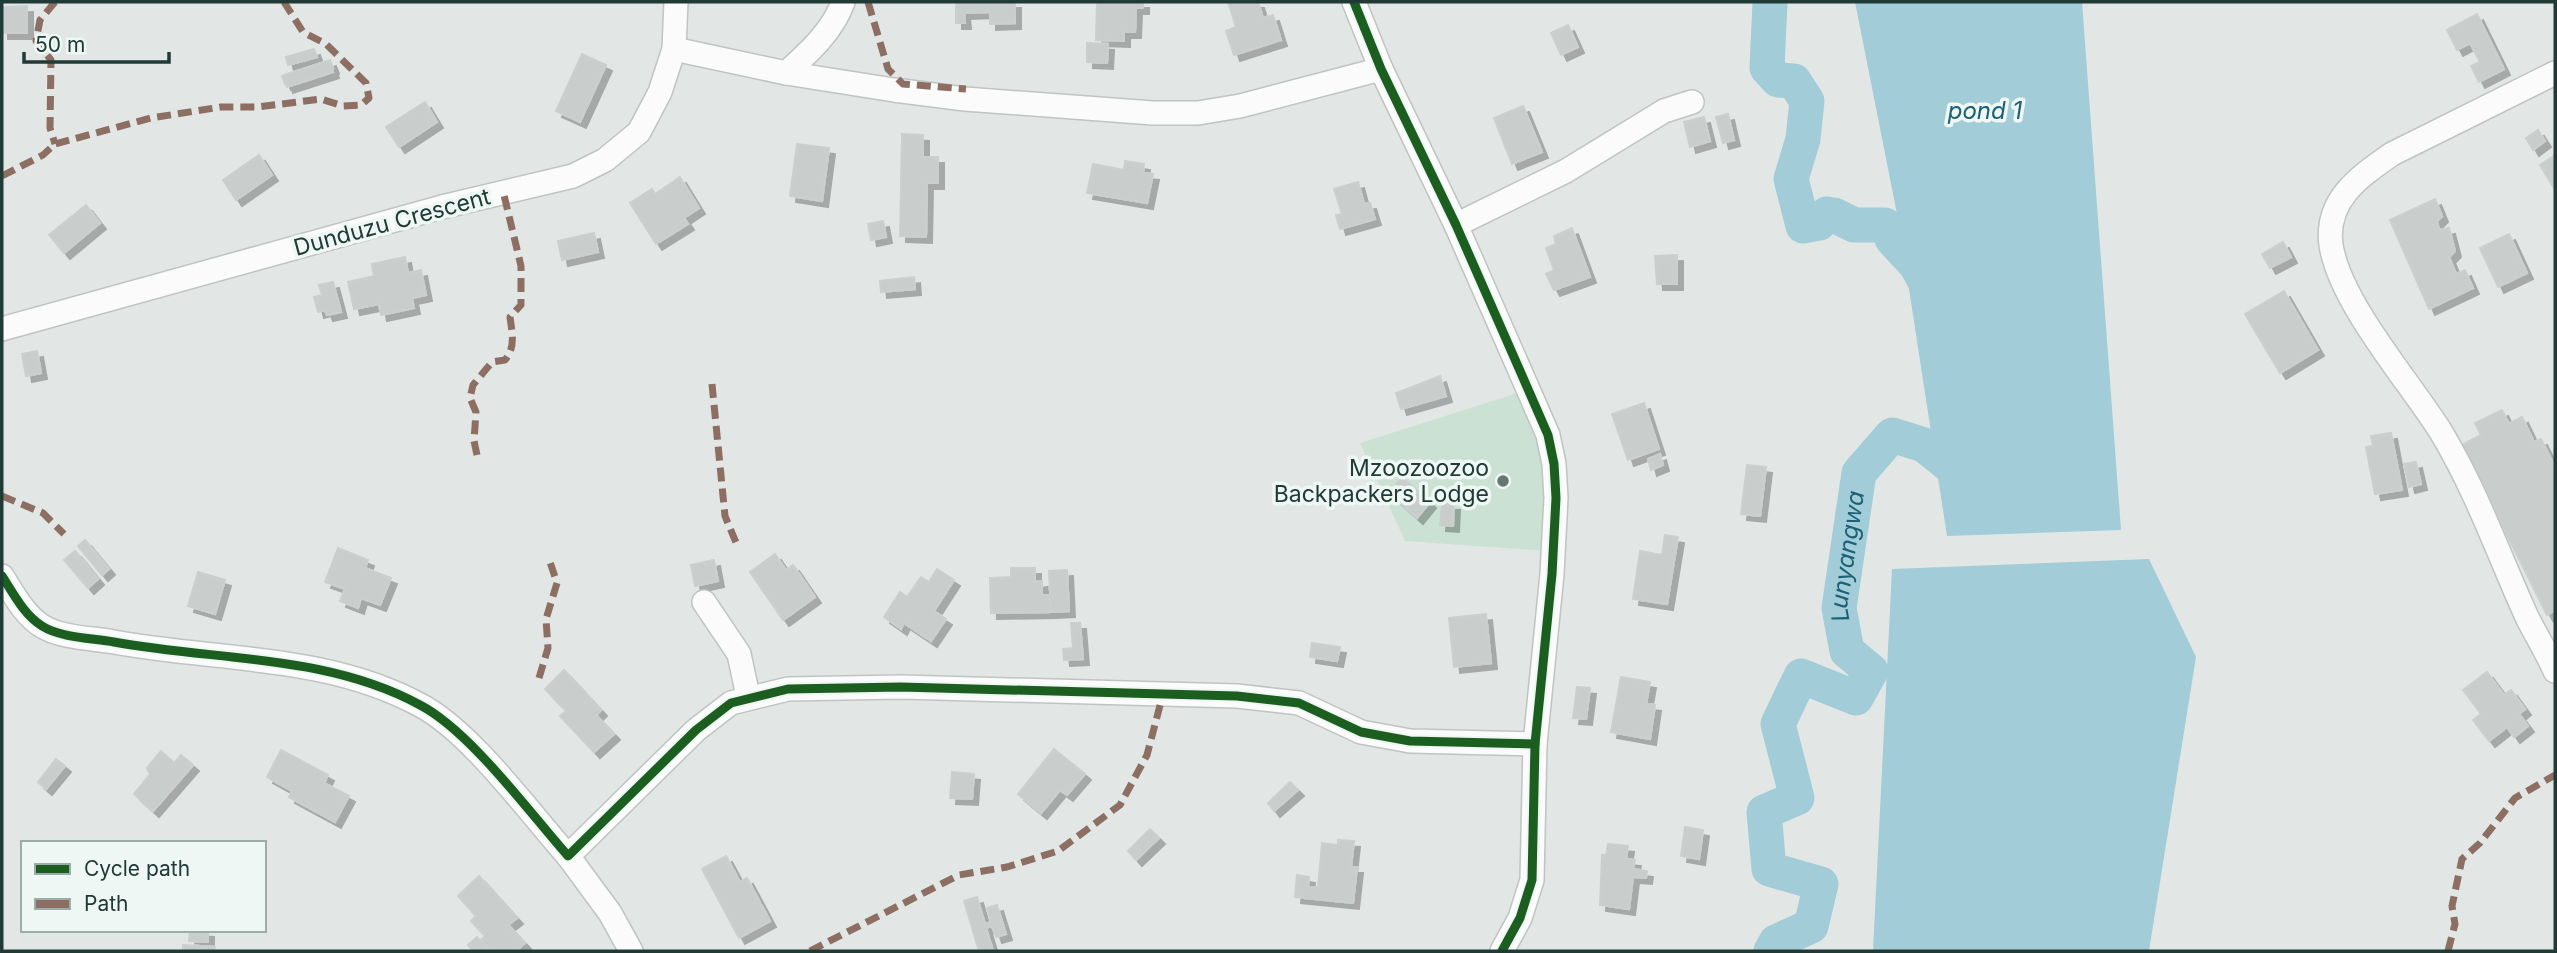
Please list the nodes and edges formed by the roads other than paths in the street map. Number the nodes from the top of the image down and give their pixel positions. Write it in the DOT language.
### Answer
graph roads {
  1 [pos="676,2"];
  2 [pos="843,2"];
  3 [pos="1353,2"];
  4 [pos="674,49"];
  5 [pos="1381,69"];
  6 [pos="786,73"];
  7 [pos="2555,73"];
  8 [pos="1692,102"];
  9 [pos="1456,225"];
  10 [pos="2,329"];
  11 [pos="2,576"];
  12 [pos="704,602"];
  13 [pos="2555,671"];
  14 [pos="748,696"];
  15 [pos="1535,744"];
  16 [pos="568,856"];
  17 [pos="631,951"];
  18 [pos="1502,951"];
  1 -- 4 [label="street, Dunduzu Crescent"];
  2 -- 6 [label="street"];
  3 -- 5 [label="street"];
  4 -- 6 [label="street"];
  4 -- 10 [label="street, Dunduzu Crescent"];
  5 -- 6 [label="street"];
  5 -- 9 [label="street"];
  7 -- 13 [label="street"];
  8 -- 9 [label="street"];
  9 -- 15 [label="street"];
  11 -- 16 [label="street"];
  12 -- 14 [label="street"];
  14 -- 15 [label="street"];
  14 -- 16 [label="street"];
  15 -- 18 [label="street"];
  16 -- 17 [label="street"];
}
